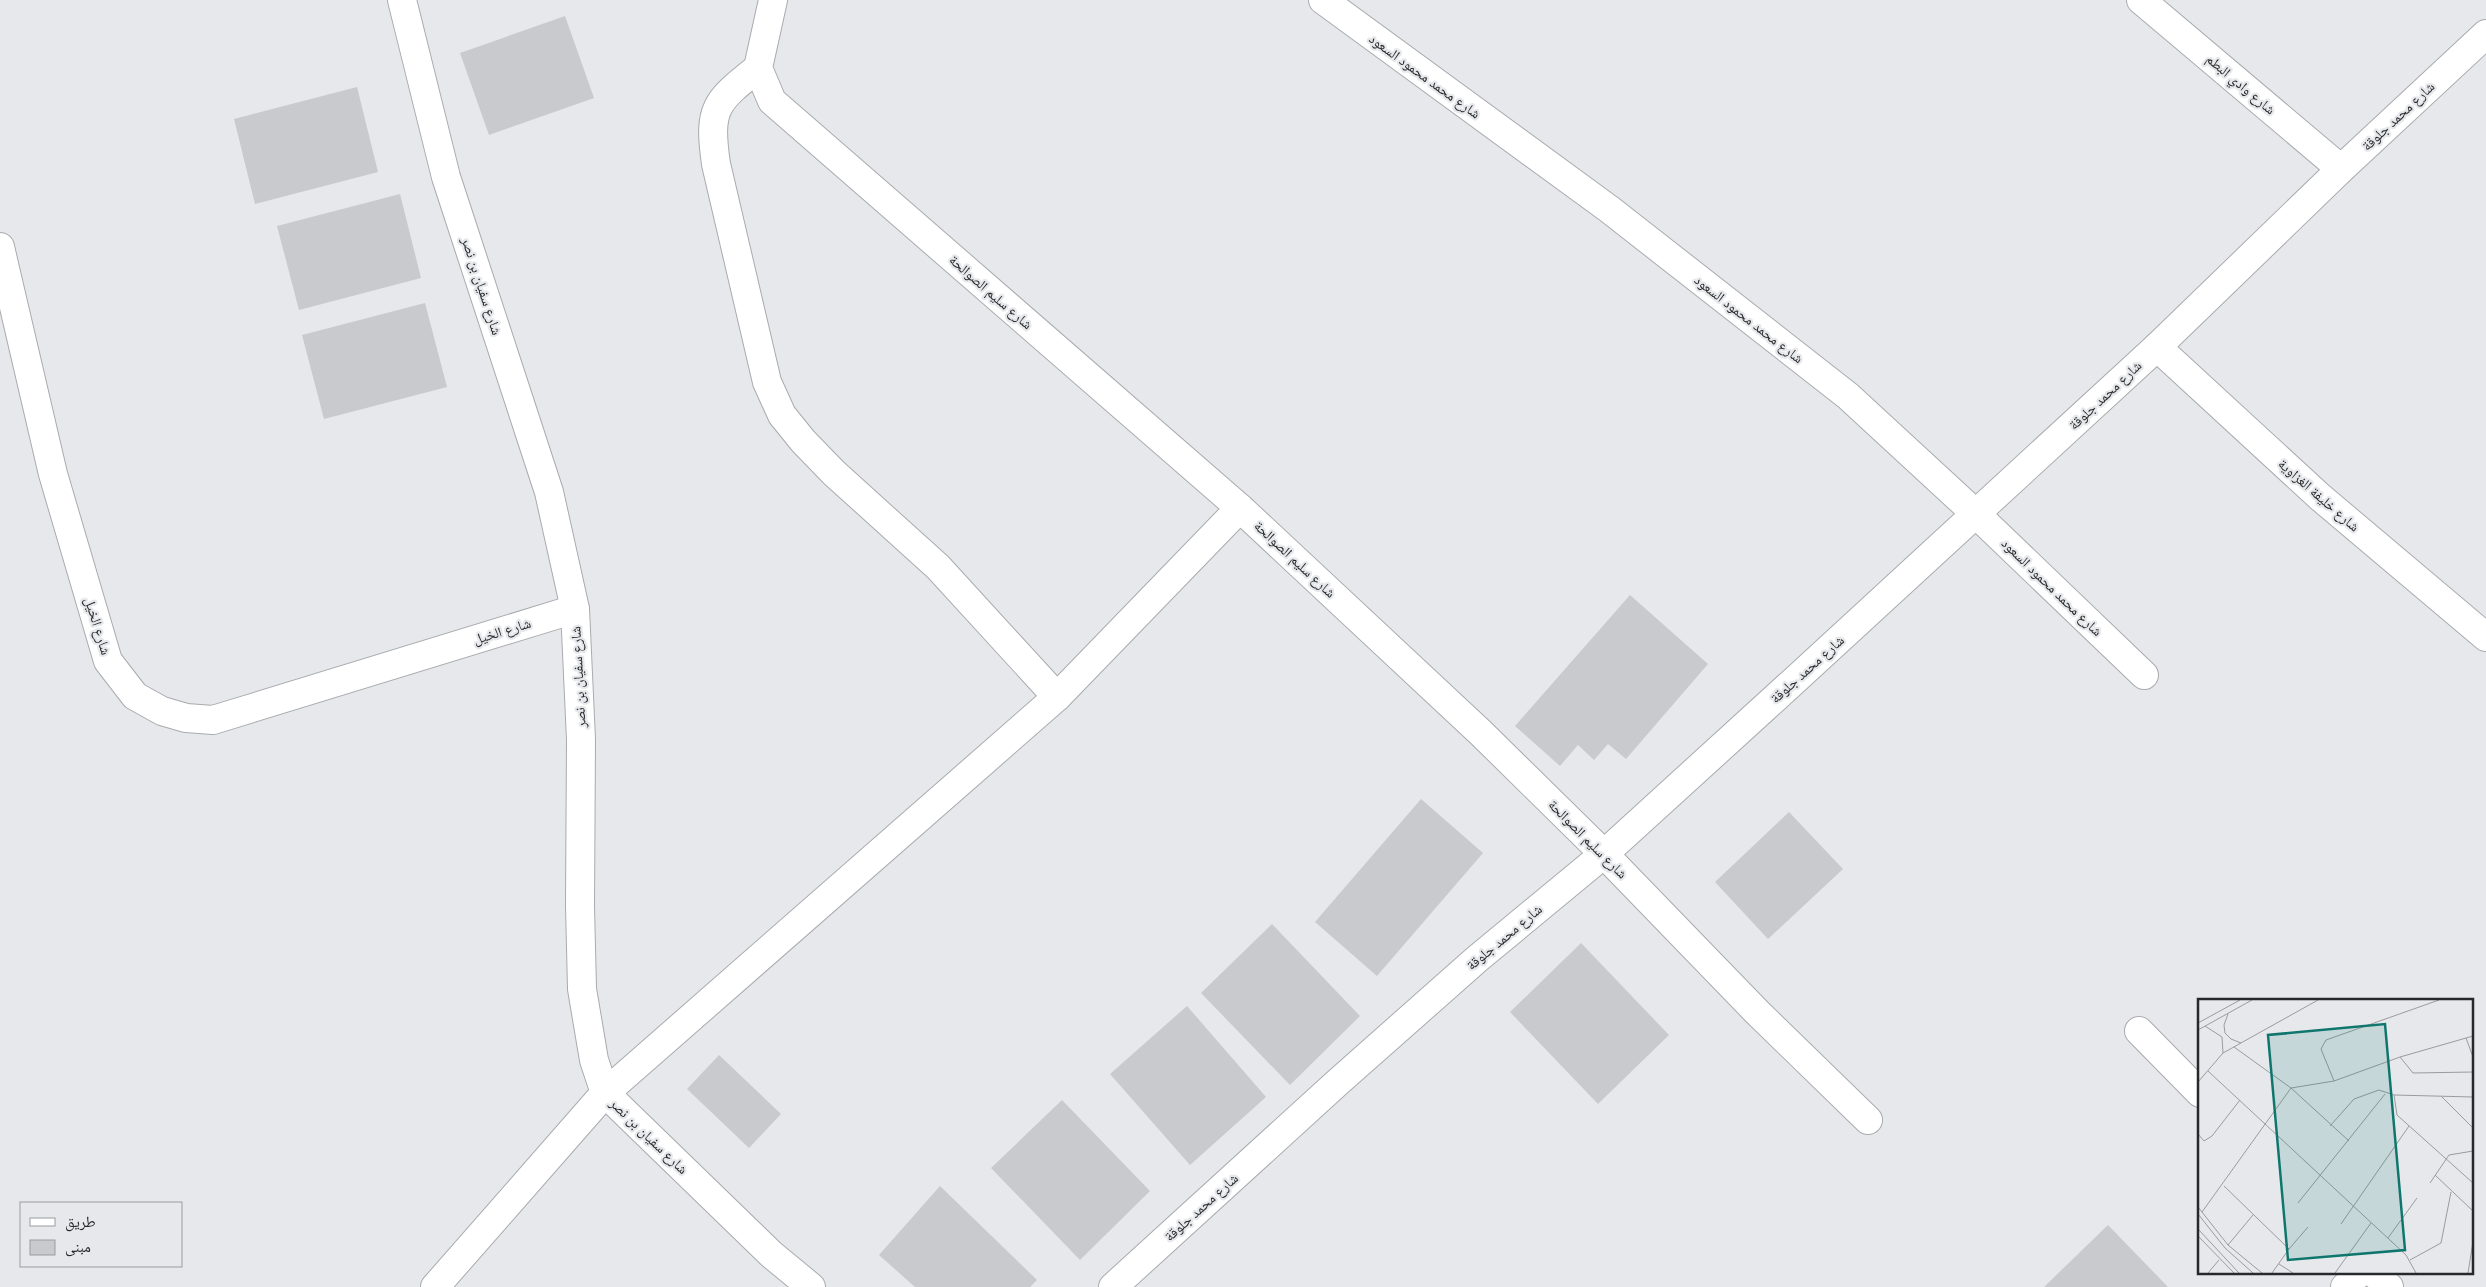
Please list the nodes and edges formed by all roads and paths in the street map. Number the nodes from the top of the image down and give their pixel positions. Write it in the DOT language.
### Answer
graph roads {
  1 [pos="402,0"];
  2 [pos="773,0"];
  3 [pos="1323,0"];
  4 [pos="2141,0"];
  5 [pos="2486,34"];
  6 [pos="758,68"];
  7 [pos="2341,168"];
  8 [pos="0,247"];
  9 [pos="2158,347"];
  10 [pos="1240,508"];
  11 [pos="1976,514"];
  12 [pos="575,608"];
  13 [pos="2486,637"];
  14 [pos="2144,675"];
  15 [pos="1057,697"];
  16 [pos="1604,854"];
  17 [pos="2139,1030"];
  18 [pos="2198,1091"];
  19 [pos="605,1093"];
  20 [pos="1868,1120"];
  21 [pos="2358,1274"];
  22 [pos="2375,1274"];
  23 [pos="435,1287"];
  24 [pos="811,1287"];
  25 [pos="1113,1287"];
  26 [pos="2345,1287"];
  27 [pos="2389,1287"];
  1 -- 12 [label="street, شارع سفيان بن نصر"];
  2 -- 6 [label="street"];
  3 -- 11 [label="street, شارع محمد محمود السعود"];
  4 -- 7 [label="street, شارع وادي البطم"];
  5 -- 7 [label="street, شارع محمد جلوقة"];
  6 -- 10 [label="street, شارع سليم الصوالحة"];
  6 -- 15 [label="street"];
  7 -- 9 [label="street, شارع محمد جلوقة"];
  8 -- 12 [label="street, شارع الخيل"];
  9 -- 11 [label="street, شارع محمد جلوقة"];
  9 -- 13 [label="street, شارع خليفة الغزاوية"];
  10 -- 15 [label="street"];
  10 -- 16 [label="street, شارع سليم الصوالحة"];
  11 -- 14 [label="street, شارع محمد محمود السعود"];
  11 -- 16 [label="street, شارع محمد جلوقة"];
  12 -- 19 [label="street, شارع سفيان بن نصر"];
  15 -- 19 [label="street"];
  16 -- 20 [label="street, شارع سليم الصوالحة"];
  16 -- 25 [label="street, شارع محمد جلوقة"];
  17 -- 18 [label="street"];
  19 -- 23 [label="street"];
  19 -- 24 [label="street, شارع سفيان بن نصر"];
  21 -- 26 [label="street"];
  22 -- 27 [label="street"];
}
